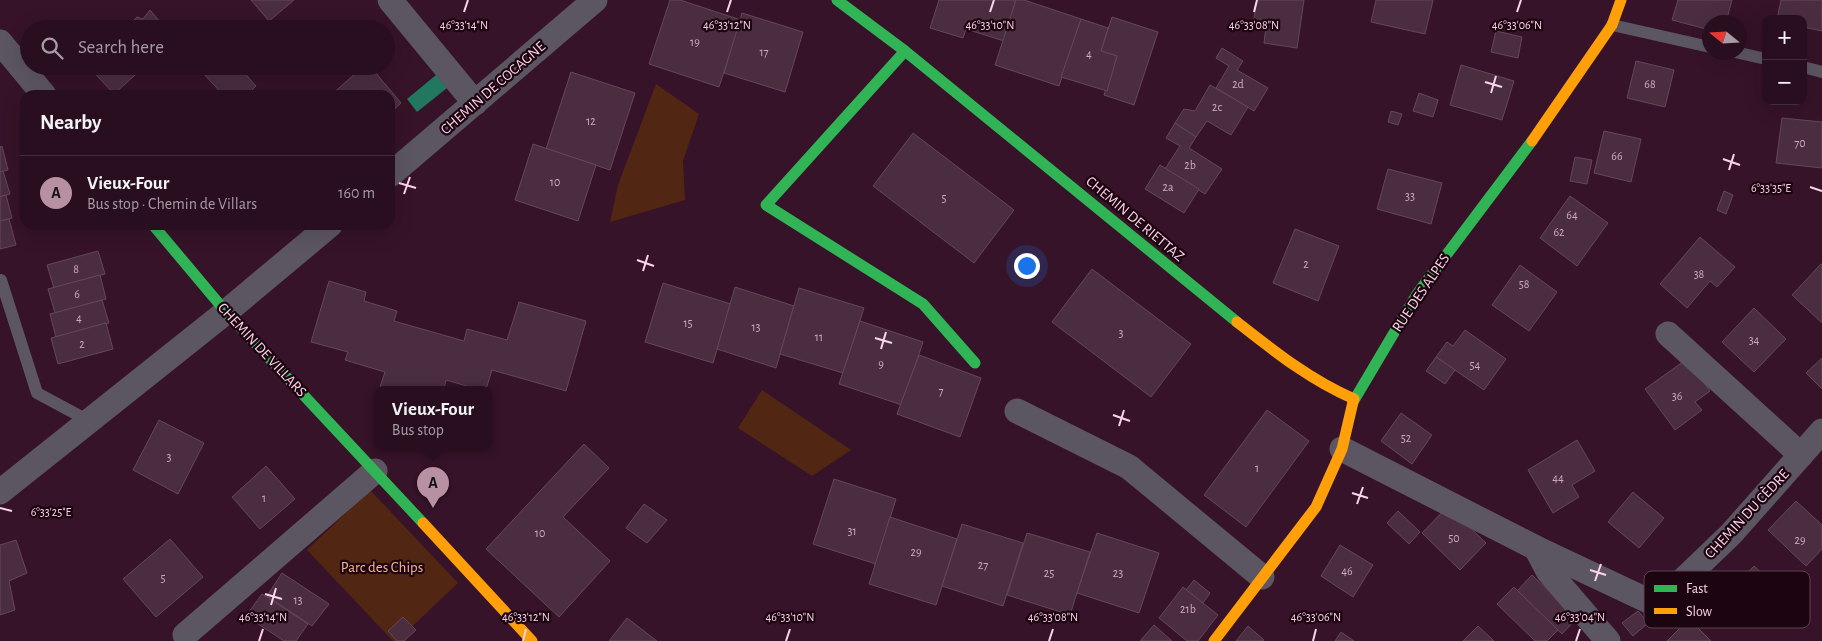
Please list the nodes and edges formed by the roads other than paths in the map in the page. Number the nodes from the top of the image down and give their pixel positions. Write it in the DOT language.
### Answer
graph roads {
  1 [pos="390,0"];
  2 [pos="595,0"];
  3 [pos="836,0"];
  4 [pos="1621,0"];
  5 [pos="1612,25"];
  6 [pos="0,42"];
  7 [pos="1702,45"];
  8 [pos="905,51"];
  9 [pos="1747,55"];
  10 [pos="1762,58"];
  11 [pos="20,66"];
  12 [pos="1807,69"];
  13 [pos="1822,72"];
  14 [pos="27,75"];
  15 [pos="40,90"];
  16 [pos="475,103"];
  17 [pos="395,171"];
  18 [pos="157,230"];
  19 [pos="324,230"];
  20 [pos="1,280"];
  21 [pos="226,312"];
  22 [pos="1668,334"];
  23 [pos="975,363"];
  24 [pos="1354,398"];
  25 [pos="1017,412"];
  26 [pos="91,422"];
  27 [pos="1822,431"];
  28 [pos="1342,449"];
  29 [pos="1801,455"];
  30 [pos="375,470"];
  31 [pos="0,492"];
  32 [pos="1536,548"];
  33 [pos="1692,571"];
  34 [pos="1262,577"];
  35 [pos="1644,599"];
  36 [pos="185,635"];
  37 [pos="532,641"];
  38 [pos="1214,641"];
  39 [pos="1608,641"];
  1 -- 16 [label="street"];
  2 -- 16 [label="street, CHEMIN DE COCAGNE"];
  3 -- 8 [label="street, CHEMIN DE RIETTAZ"];
  4 -- 5 [label="street, RUE DES ALPES"];
  5 -- 7 [label="lane"];
  5 -- 24 [label="street, RUE DES ALPES"];
  6 -- 11 [label="street"];
  8 -- 23 [label="street"];
  8 -- 24 [label="street, CHEMIN DE RIETTAZ"];
  9 -- 10 [label="lane"];
  12 -- 13 [label="lane"];
  14 -- 15 [label="street"];
  16 -- 17 [label="street, CHEMIN DE COCAGNE"];
  18 -- 21 [label="street, CHEMIN DE VILLARS"];
  19 -- 21 [label="street"];
  20 -- 26 [label="lane"];
  21 -- 26 [label="street"];
  21 -- 30 [label="street, CHEMIN DE VILLARS"];
  22 -- 29 [label="street"];
  24 -- 28 [label="street, RUE DES ALPES"];
  25 -- 34 [label="street"];
  26 -- 31 [label="street"];
  27 -- 29 [label="street, CHEMIN DU CÈDRE"];
  28 -- 32 [label="street, CHEMIN DU CÈDRE"];
  28 -- 34 [label="street, RUE DES ALPES"];
  29 -- 33 [label="street, CHEMIN DU CÈDRE"];
  30 -- 36 [label="street"];
  30 -- 37 [label="street, CHEMIN DE VILLARS"];
  32 -- 35 [label="street, CHEMIN DU CÈDRE"];
  32 -- 39 [label="street"];
  34 -- 38 [label="street, RUE DES ALPES"];
}
